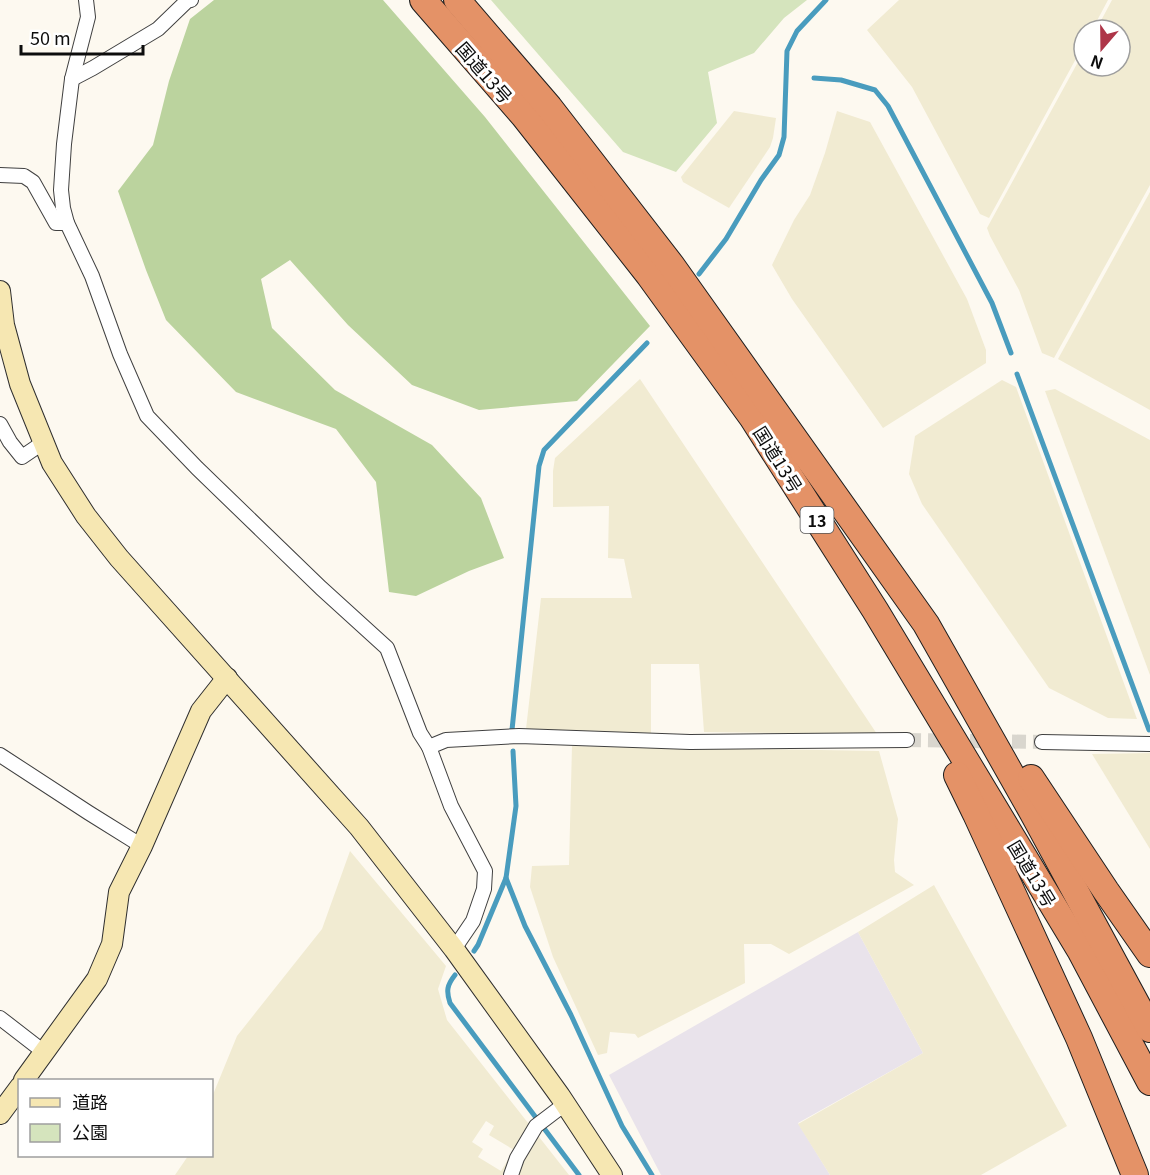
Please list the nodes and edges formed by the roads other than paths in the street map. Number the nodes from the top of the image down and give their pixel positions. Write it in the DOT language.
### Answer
graph roads {
  1 [pos="86,0"];
  2 [pos="191,0"];
  3 [pos="423,0"];
  4 [pos="457,0"];
  5 [pos="72,79"];
  6 [pos="0,175"];
  7 [pos="67,223"];
  8 [pos="0,291"];
  9 [pos="0,424"];
  10 [pos="44,442"];
  11 [pos="875,610"];
  12 [pos="926,624"];
  13 [pos="227,678"];
  14 [pos="908,740"];
  15 [pos="1042,742"];
  16 [pos="1150,744"];
  17 [pos="429,747"];
  18 [pos="0,755"];
  19 [pos="142,846"];
  20 [pos="454,950"];
  21 [pos="1150,954"];
  22 [pos="0,1018"];
  23 [pos="1150,1029"];
  24 [pos="44,1052"];
  25 [pos="25,1079"];
  26 [pos="1150,1082"];
  27 [pos="18,1090"];
  28 [pos="557,1109"];
  29 [pos="0,1114"];
  30 [pos="511,1175"];
  31 [pos="612,1175"];
  32 [pos="1135,1175"];
  1 -- 5 [label="street"];
  2 -- 5 [label="street"];
  3 -- 11 [label="highway, 国道13号 / 13"];
  4 -- 12 [label="highway, 国道13号 / 13"];
  5 -- 7 [label="street"];
  6 -- 7 [label="street"];
  7 -- 17 [label="street"];
  8 -- 10 [label="street"];
  9 -- 10 [label="street"];
  10 -- 13 [label="street"];
  11 -- 26 [label="highway, 国道13号 / 13"];
  11 -- 32 [label="highway, 13"];
  12 -- 21 [label="highway, 13"];
  12 -- 23 [label="highway, 国道13号 / 13"];
  13 -- 19 [label="street"];
  13 -- 20 [label="street"];
  14 -- 17 [label="street"];
  15 -- 16 [label="street"];
  17 -- 20 [label="street"];
  18 -- 19 [label="street"];
  19 -- 24 [label="street"];
  20 -- 28 [label="street"];
  22 -- 24 [label="street"];
  24 -- 25 [label="street"];
  27 -- 29 [label="street"];
  28 -- 30 [label="street"];
  28 -- 31 [label="street"];
}
